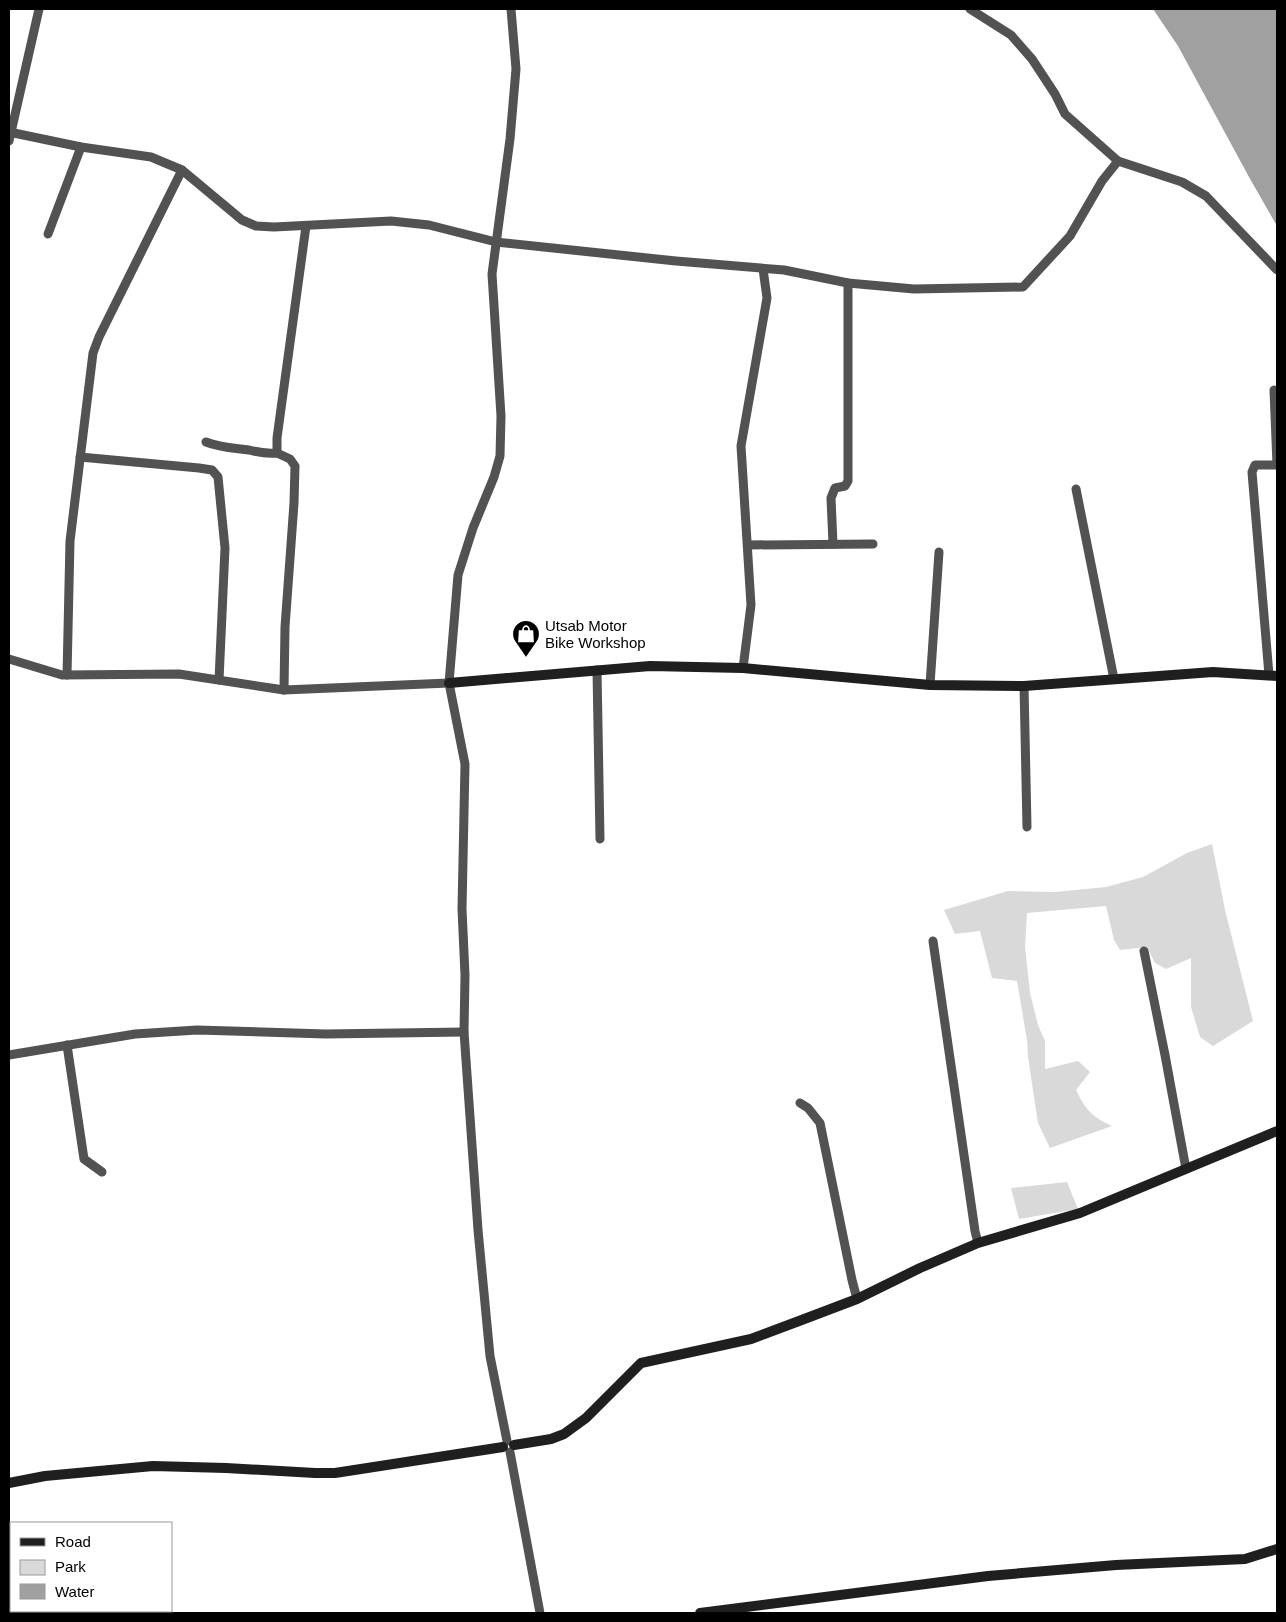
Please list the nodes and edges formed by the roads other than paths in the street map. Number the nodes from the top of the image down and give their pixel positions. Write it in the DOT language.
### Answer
graph roads {
  1 [pos="39,9"];
  2 [pos="511,9"];
  3 [pos="970,9"];
  4 [pos="9,135"];
  5 [pos="81,146"];
  6 [pos="1118,162"];
  7 [pos="182,170"];
  8 [pos="306,226"];
  9 [pos="48,234"];
  10 [pos="496,242"];
  11 [pos="763,269"];
  12 [pos="1277,270"];
  13 [pos="848,284"];
  14 [pos="1274,390"];
  15 [pos="206,442"];
  16 [pos="277,453"];
  17 [pos="80,457"];
  18 [pos="1277,465"];
  19 [pos="1076,489"];
  20 [pos="833,544"];
  21 [pos="873,544"];
  22 [pos="748,545"];
  23 [pos="939,552"];
  24 [pos="9,659"];
  25 [pos="743,668"];
  26 [pos="597,670"];
  27 [pos="67,675"];
  28 [pos="1273,676"];
  29 [pos="1114,679"];
  30 [pos="219,680"];
  31 [pos="449,682"];
  32 [pos="930,685"];
  33 [pos="1024,686"];
  34 [pos="284,690"];
  35 [pos="1027,827"];
  36 [pos="600,839"];
  37 [pos="933,941"];
  38 [pos="1144,951"];
  39 [pos="464,1032"];
  40 [pos="67,1045"];
  41 [pos="9,1055"];
  42 [pos="800,1103"];
  43 [pos="1277,1131"];
  44 [pos="1186,1169"];
  45 [pos="102,1172"];
  46 [pos="978,1242"];
  47 [pos="857,1299"];
  48 [pos="509,1446"];
  49 [pos="9,1484"];
  50 [pos="1277,1549"];
  51 [pos="540,1613"];
  52 [pos="700,1613"];
  1 -- 4 [label="street"];
  2 -- 10 [label="street"];
  3 -- 6 [label="street"];
  4 -- 5 [label="street"];
  5 -- 7 [label="street"];
  5 -- 9 [label="street"];
  6 -- 12 [label="street"];
  6 -- 13 [label="street"];
  7 -- 8 [label="street"];
  7 -- 17 [label="street"];
  8 -- 10 [label="street"];
  8 -- 16 [label="street"];
  10 -- 11 [label="street"];
  10 -- 31 [label="street"];
  11 -- 13 [label="street"];
  11 -- 22 [label="street"];
  13 -- 20 [label="street"];
  14 -- 18 [label="street"];
  15 -- 16 [label="street"];
  16 -- 34 [label="street"];
  17 -- 27 [label="street"];
  17 -- 30 [label="street"];
  18 -- 28 [label="street"];
  19 -- 29 [label="street"];
  20 -- 21 [label="street"];
  20 -- 22 [label="street"];
  22 -- 25 [label="street"];
  23 -- 32 [label="street"];
  24 -- 27 [label="street"];
  25 -- 26 [label="street"];
  25 -- 32 [label="street"];
  26 -- 31 [label="street"];
  26 -- 36 [label="street"];
  27 -- 30 [label="street"];
  28 -- 29 [label="street"];
  29 -- 33 [label="street"];
  30 -- 34 [label="street"];
  31 -- 34 [label="street"];
  31 -- 39 [label="street"];
  32 -- 33 [label="street"];
  33 -- 35 [label="street"];
  37 -- 46 [label="street"];
  38 -- 44 [label="street"];
  39 -- 40 [label="street"];
  39 -- 48 [label="street"];
  40 -- 41 [label="street"];
  40 -- 45 [label="street"];
  42 -- 47 [label="street"];
  43 -- 44 [label="street"];
  44 -- 46 [label="street"];
  46 -- 47 [label="street"];
  47 -- 48 [label="street"];
  48 -- 49 [label="street"];
  48 -- 51 [label="street"];
  50 -- 52 [label="street"];
}
